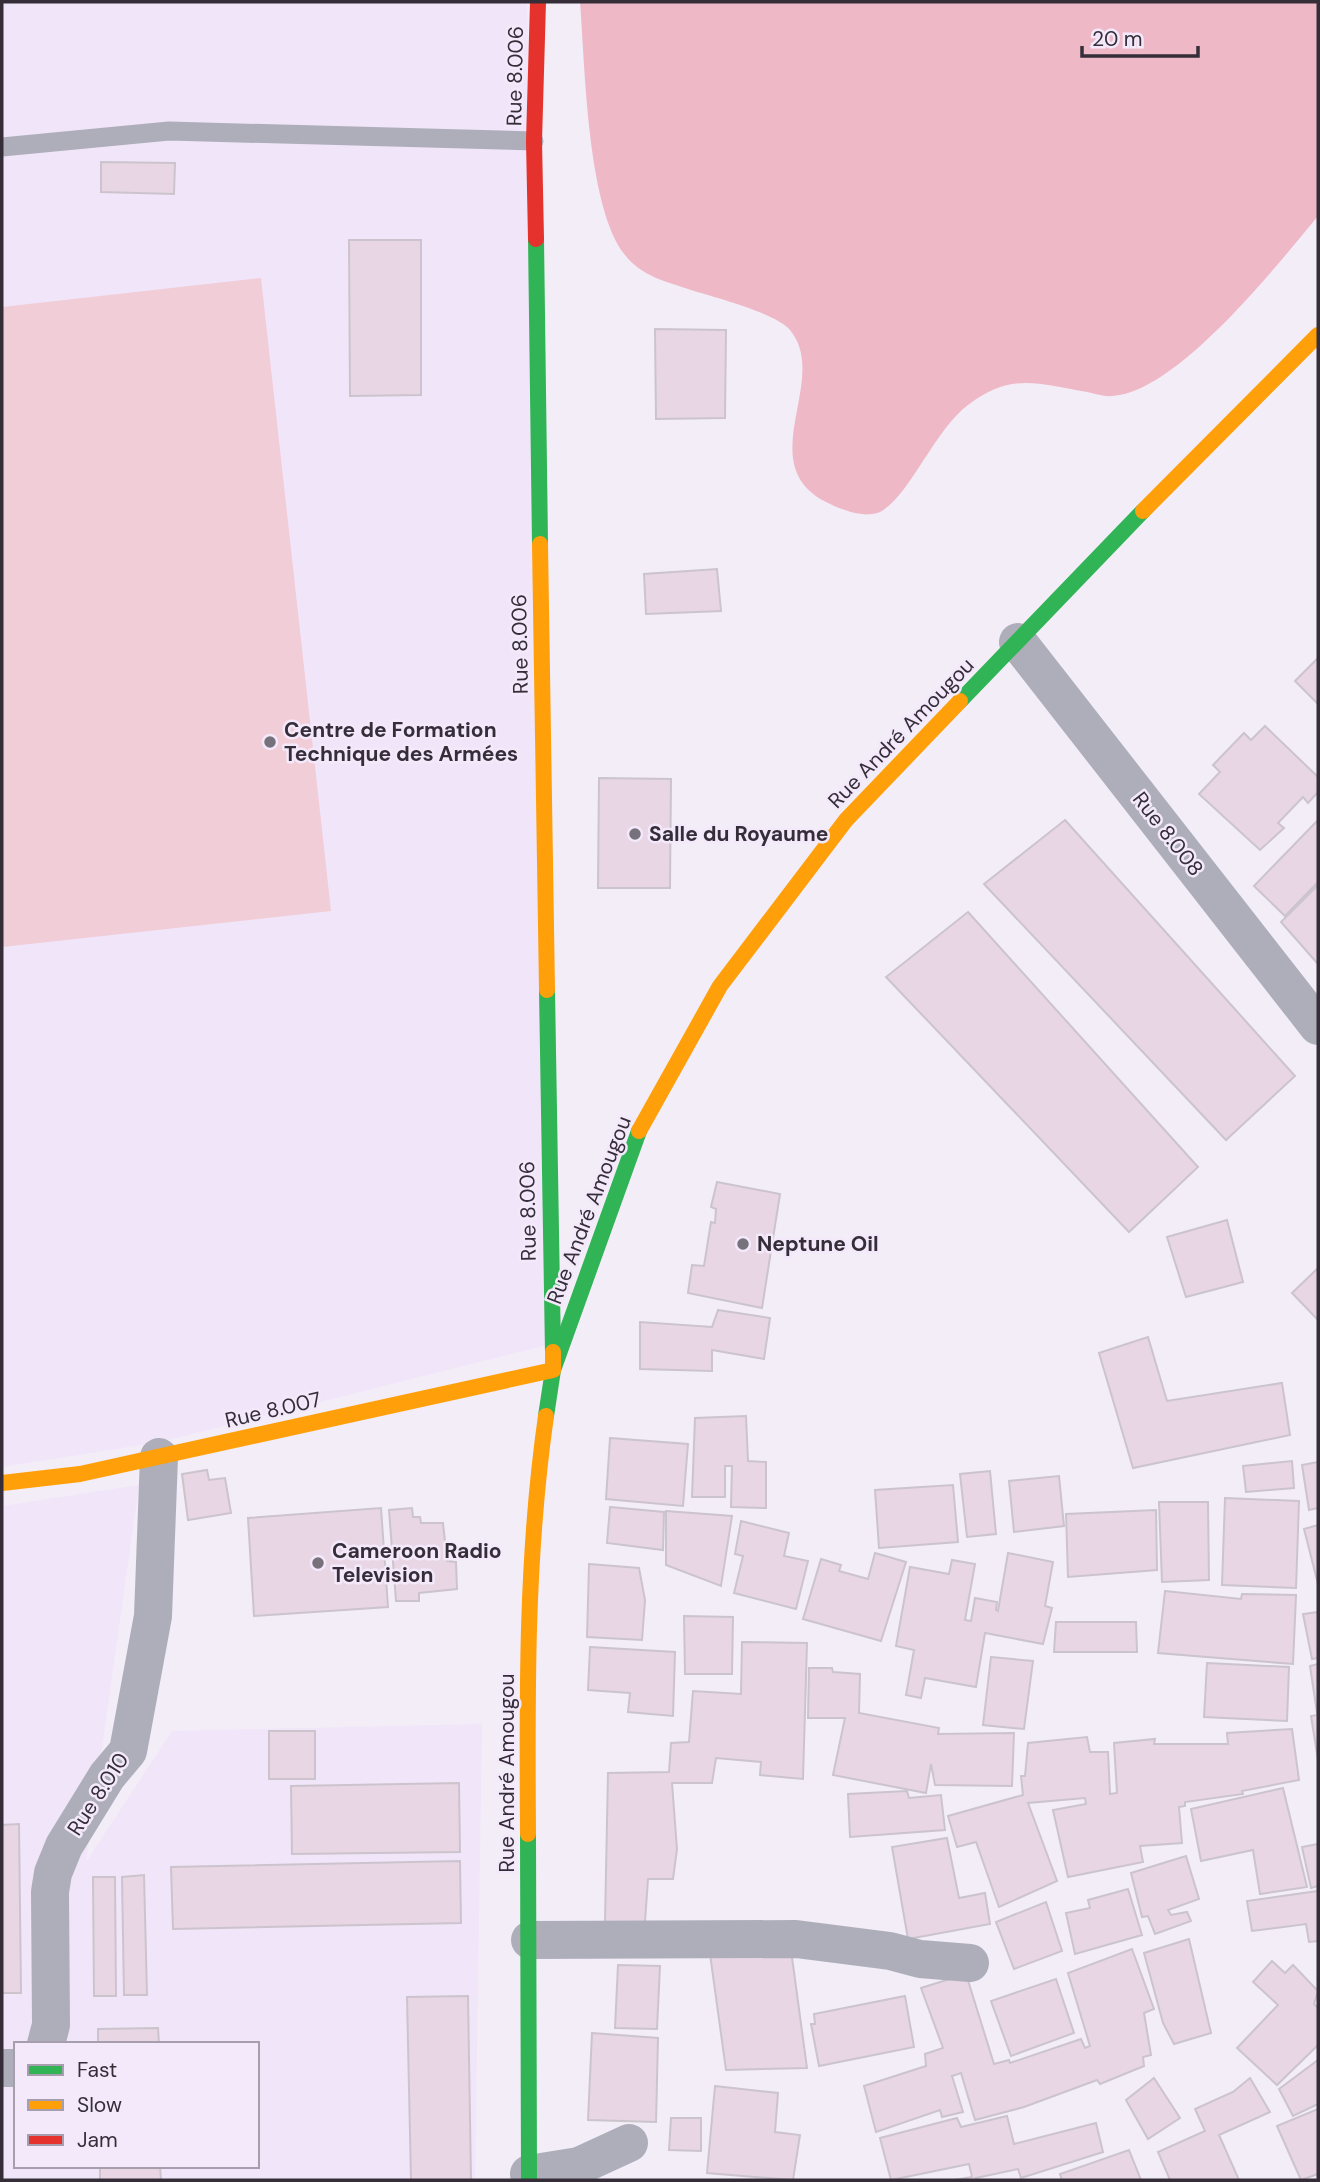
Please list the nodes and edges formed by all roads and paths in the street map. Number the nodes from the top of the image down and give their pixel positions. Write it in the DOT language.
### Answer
graph roads {
  1 [pos="538,2"];
  2 [pos="534,141"];
  3 [pos="2,147"];
  4 [pos="1318,335"];
  5 [pos="1018,642"];
  6 [pos="1318,1026"];
  7 [pos="553,1370"];
  8 [pos="159,1457"];
  9 [pos="2,1483"];
  10 [pos="530,1940"];
  11 [pos="970,1963"];
  12 [pos="47,2042"];
  13 [pos="629,2143"];
  14 [pos="529,2177"];
  1 -- 2 [label="main road, Rue 8.006"];
  2 -- 3 [label="lane"];
  2 -- 7 [label="main road, Rue 8.006"];
  4 -- 5 [label="main road, Rue André Amougou"];
  5 -- 6 [label="street, Rue 8.008"];
  5 -- 7 [label="main road, Rue André Amougou"];
  7 -- 8 [label="main road, Rue 8.007"];
  7 -- 10 [label="main road, Rue André Amougou"];
  8 -- 9 [label="main road, Rue 8.007"];
  8 -- 12 [label="street, Rue 8.010"];
  10 -- 11 [label="street"];
  10 -- 14 [label="main road, Rue André Amougou"];
  13 -- 14 [label="street"];
}
